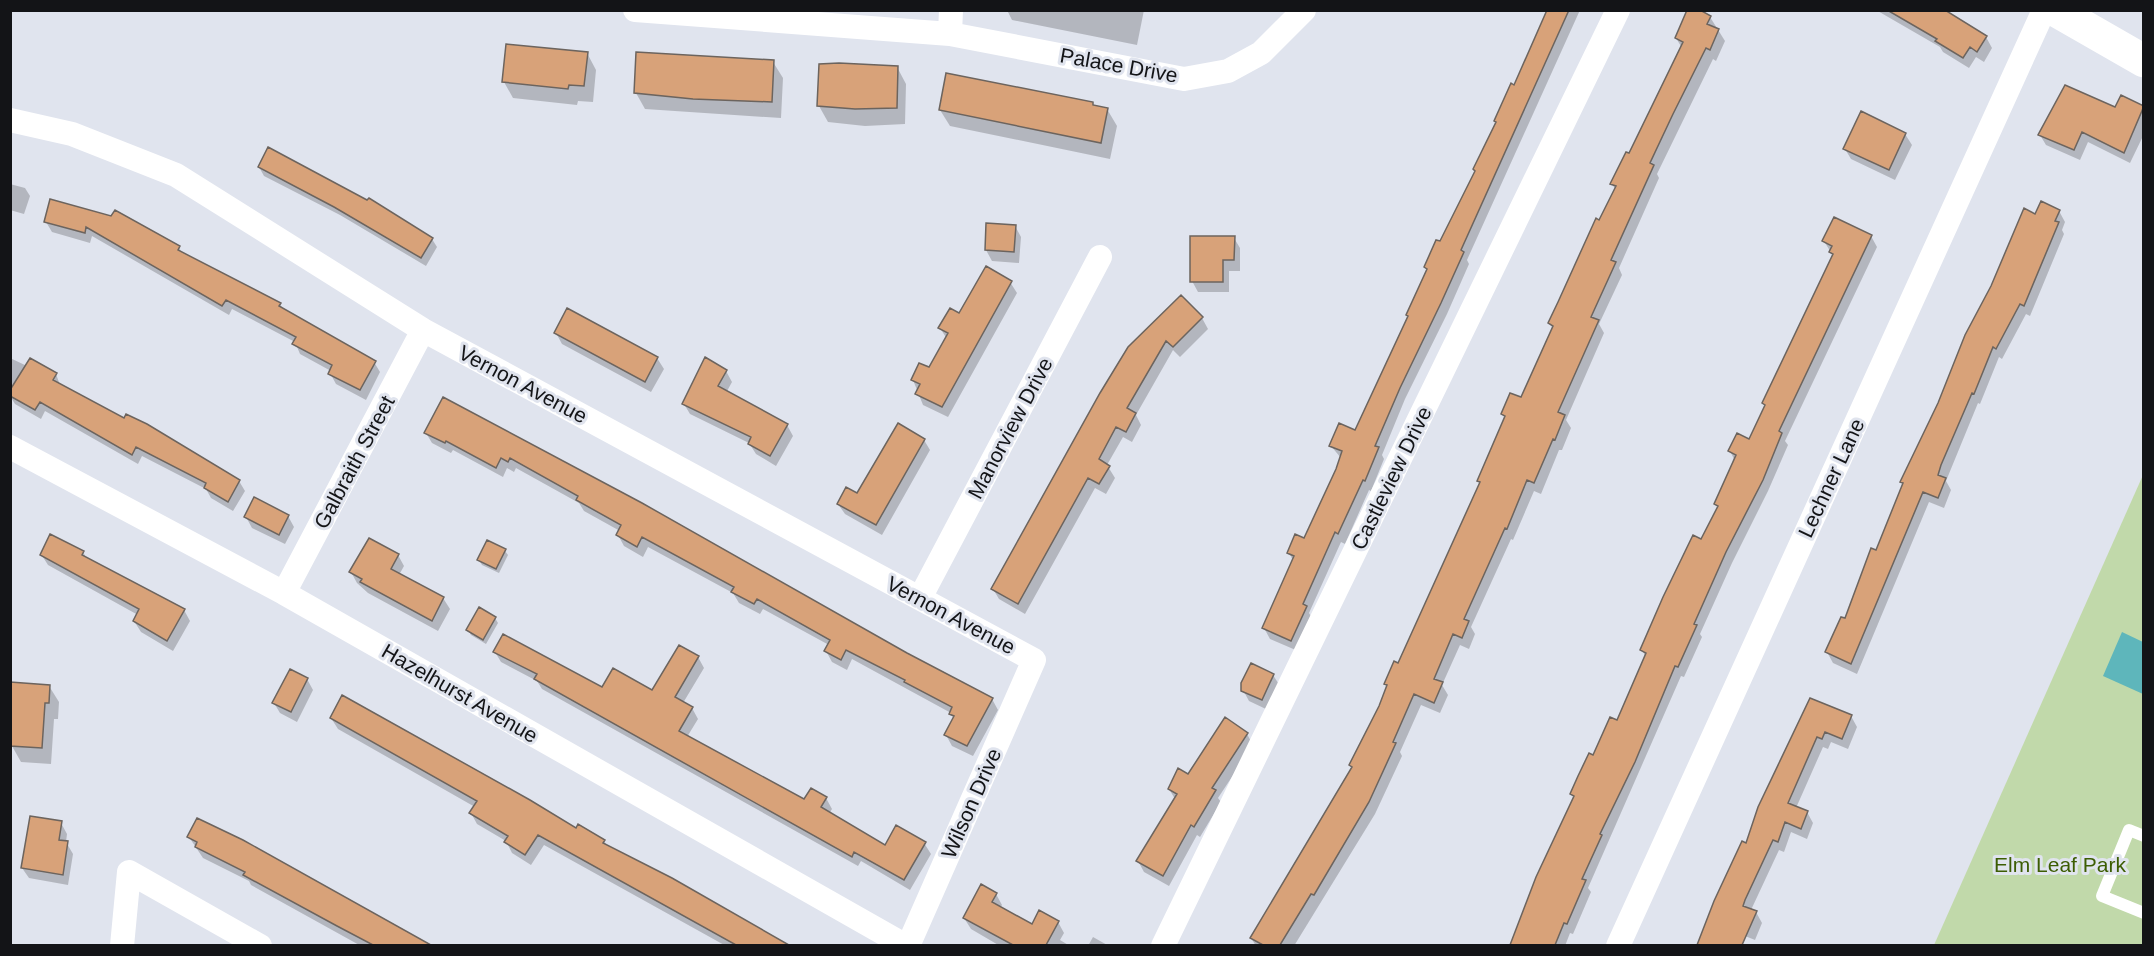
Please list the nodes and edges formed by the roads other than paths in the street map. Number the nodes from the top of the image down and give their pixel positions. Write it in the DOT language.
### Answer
graph roads {
  1 [pos="635,10"];
  2 [pos="1304,10"];
  3 [pos="1618,10"];
  4 [pos="2044,10"];
  5 [pos="2055,10"];
  6 [pos="664,12"];
  7 [pos="951,22"];
  8 [pos="2144,61"];
  9 [pos="10,120"];
  10 [pos="1100,257"];
  11 [pos="423,330"];
  12 [pos="10,447"];
  13 [pos="285,593"];
  14 [pos="920,598"];
  15 [pos="1034,660"];
  16 [pos="2144,836"];
  17 [pos="2144,913"];
  18 [pos="122,945"];
  19 [pos="260,945"];
  20 [pos="907,945"];
  21 [pos="1163,945"];
  22 [pos="1618,945"];
  1 -- 6 [label="street, Palace Drive"];
  2 -- 7 [label="street, Palace Drive"];
  3 -- 21 [label="street, Castleview Drive"];
  4 -- 22 [label="street, Lechner Lane"];
  5 -- 8 [label="street"];
  6 -- 7 [label="street, Palace Drive"];
  9 -- 11 [label="street, Vernon Avenue"];
  10 -- 14 [label="street, Manorview Drive"];
  11 -- 13 [label="street, Galbraith Street"];
  11 -- 14 [label="street, Vernon Avenue"];
  12 -- 13 [label="street, Hazelhurst Avenue"];
  13 -- 20 [label="street, Hazelhurst Avenue"];
  14 -- 15 [label="street, Vernon Avenue"];
  15 -- 20 [label="street, Wilson Drive"];
  16 -- 17 [label="lane"];
  18 -- 19 [label="street"];
}
